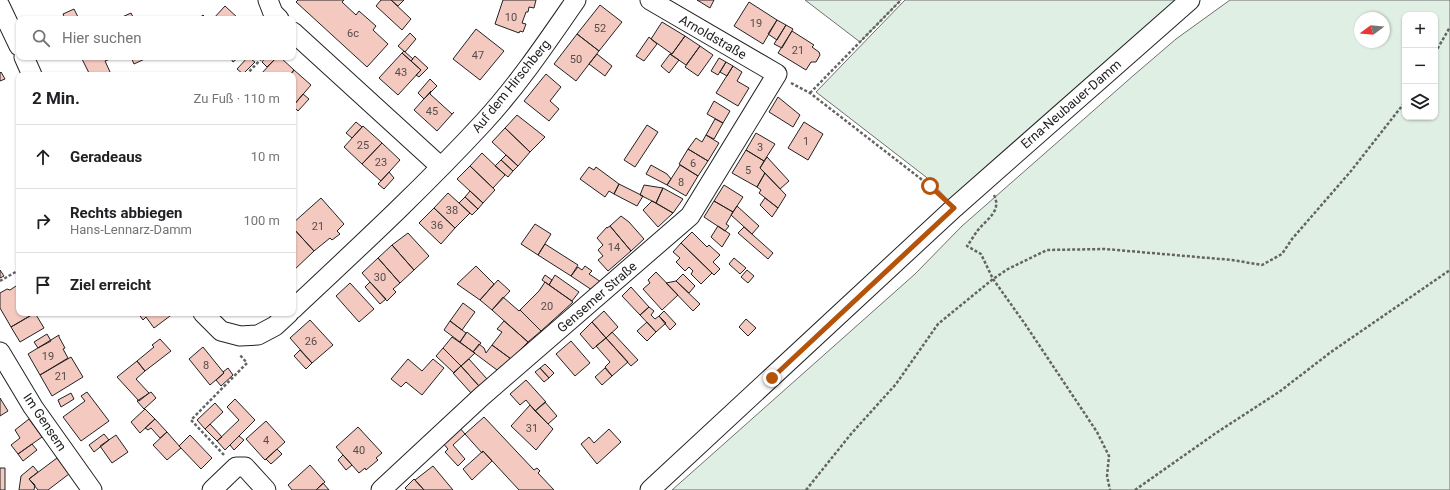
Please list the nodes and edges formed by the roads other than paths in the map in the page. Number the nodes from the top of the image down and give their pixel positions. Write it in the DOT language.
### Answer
graph roads {
  1 [pos="268,0"];
  2 [pos="576,0"];
  3 [pos="650,0"];
  4 [pos="1190,0"];
  5 [pos="0,6"];
  6 [pos="276,16"];
  7 [pos="296,35"];
  8 [pos="16,40"];
  9 [pos="25,60"];
  10 [pos="31,72"];
  11 [pos="777,74"];
  12 [pos="441,167"];
  13 [pos="296,306"];
  14 [pos="206,316"];
  15 [pos="286,316"];
  16 [pos="0,352"];
  17 [pos="92,490"];
  18 [pos="212,490"];
  19 [pos="266,490"];
  20 [pos="381,490"];
  21 [pos="650,490"];
  1 -- 6 [label="street"];
  2 -- 12 [label="street, Auf dem Hirschberg"];
  3 -- 11 [label="street, Arnoldstraße"];
  4 -- 21 [label="street, Erna-Neubauer-Damm"];
  5 -- 8 [label="street"];
  7 -- 12 [label="street"];
  9 -- 10 [label="street"];
  11 -- 20 [label="street, Gensemer Straße"];
  12 -- 13 [label="street, Auf dem Hirschberg"];
  14 -- 15 [label="street"];
  16 -- 17 [label="street, Im Gensem"];
  18 -- 19 [label="street"];
}
